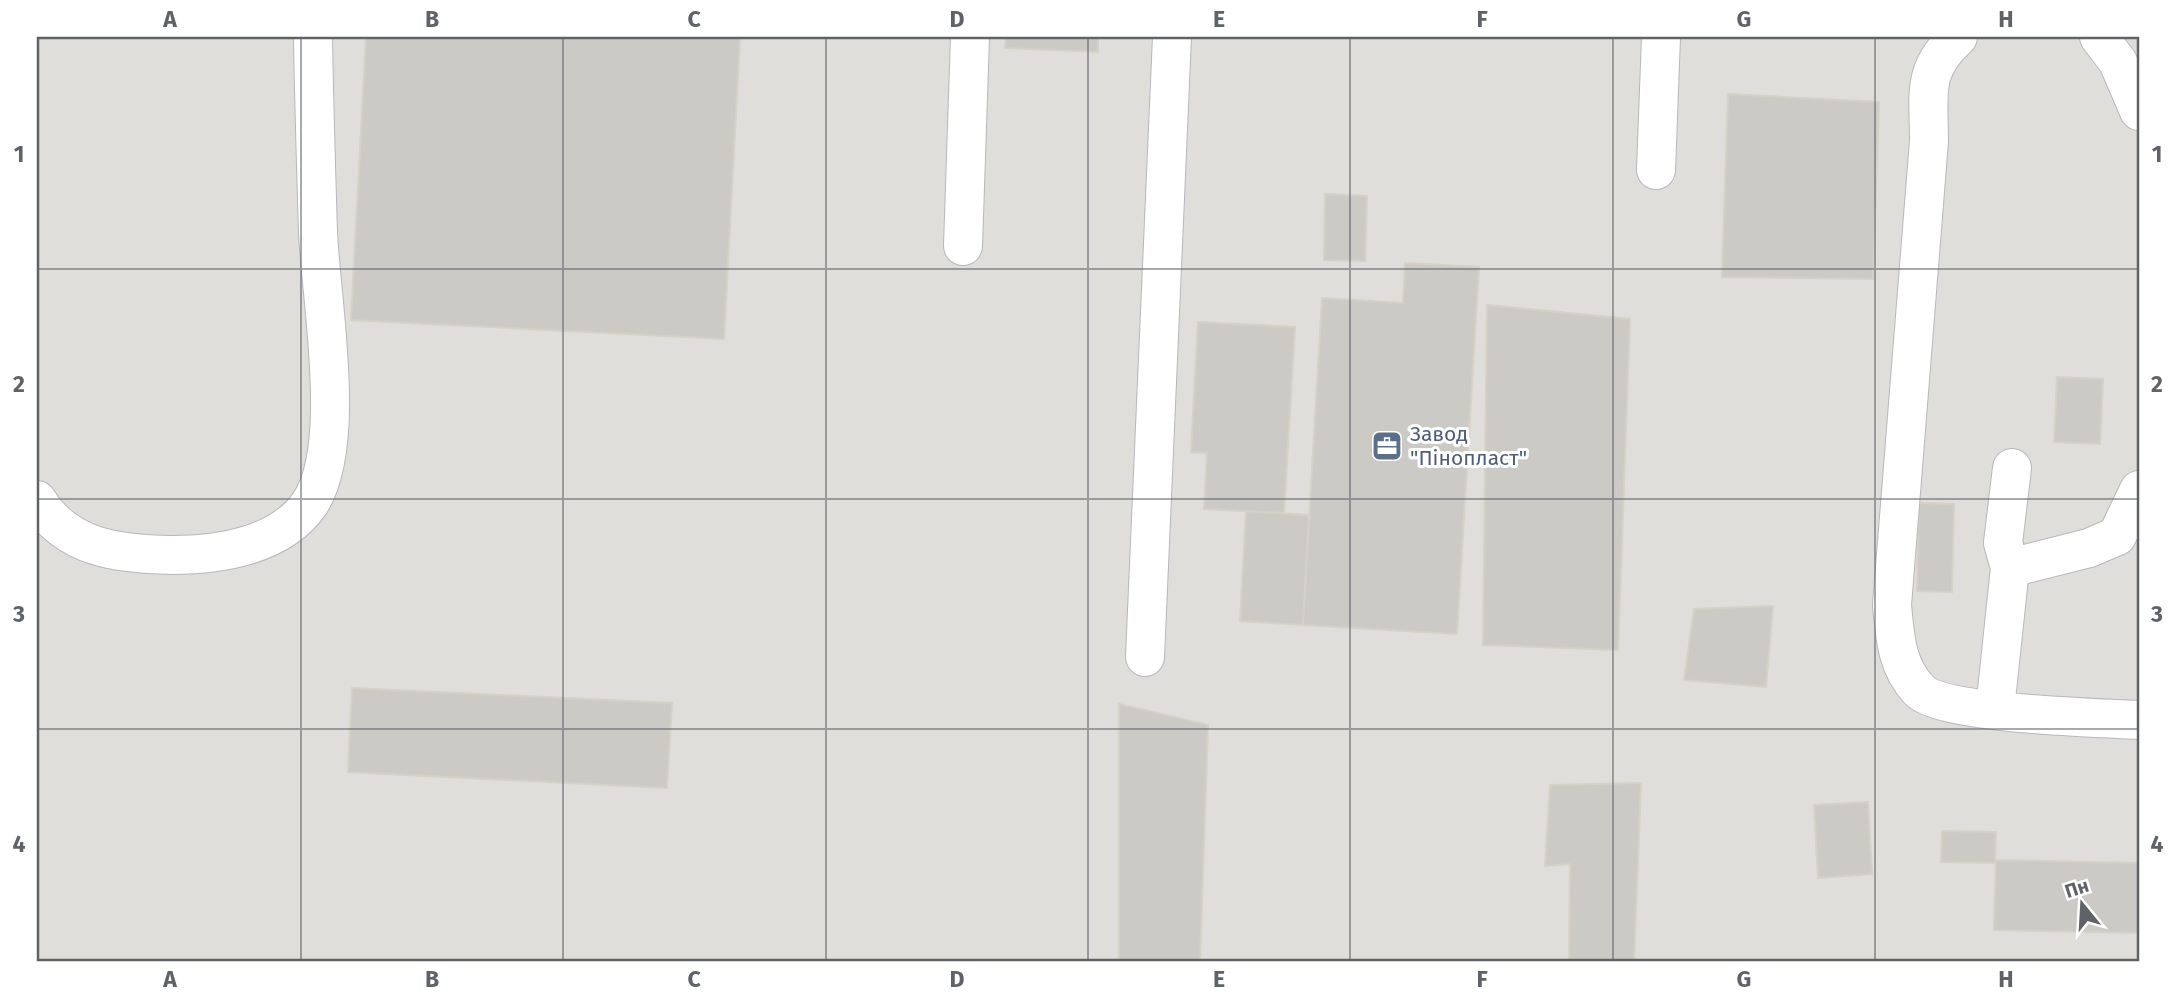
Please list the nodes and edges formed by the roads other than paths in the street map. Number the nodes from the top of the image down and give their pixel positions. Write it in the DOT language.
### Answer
graph roads {
  1 [pos="313,37"];
  2 [pos="970,37"];
  3 [pos="1172,37"];
  4 [pos="1661,37"];
  5 [pos="1958,37"];
  6 [pos="2099,37"];
  7 [pos="2139,111"];
  8 [pos="1656,170"];
  9 [pos="963,246"];
  10 [pos="2012,468"];
  11 [pos="2139,490"];
  12 [pos="37,500"];
  13 [pos="2010,568"];
  14 [pos="1145,657"];
  15 [pos="1995,709"];
  16 [pos="2139,720"];
  1 -- 12 [label="lane"];
  2 -- 9 [label="lane"];
  3 -- 14 [label="lane"];
  4 -- 8 [label="lane"];
  5 -- 15 [label="lane"];
  6 -- 7 [label="lane"];
  10 -- 13 [label="lane"];
  11 -- 13 [label="lane"];
  13 -- 15 [label="lane"];
  15 -- 16 [label="lane"];
}
